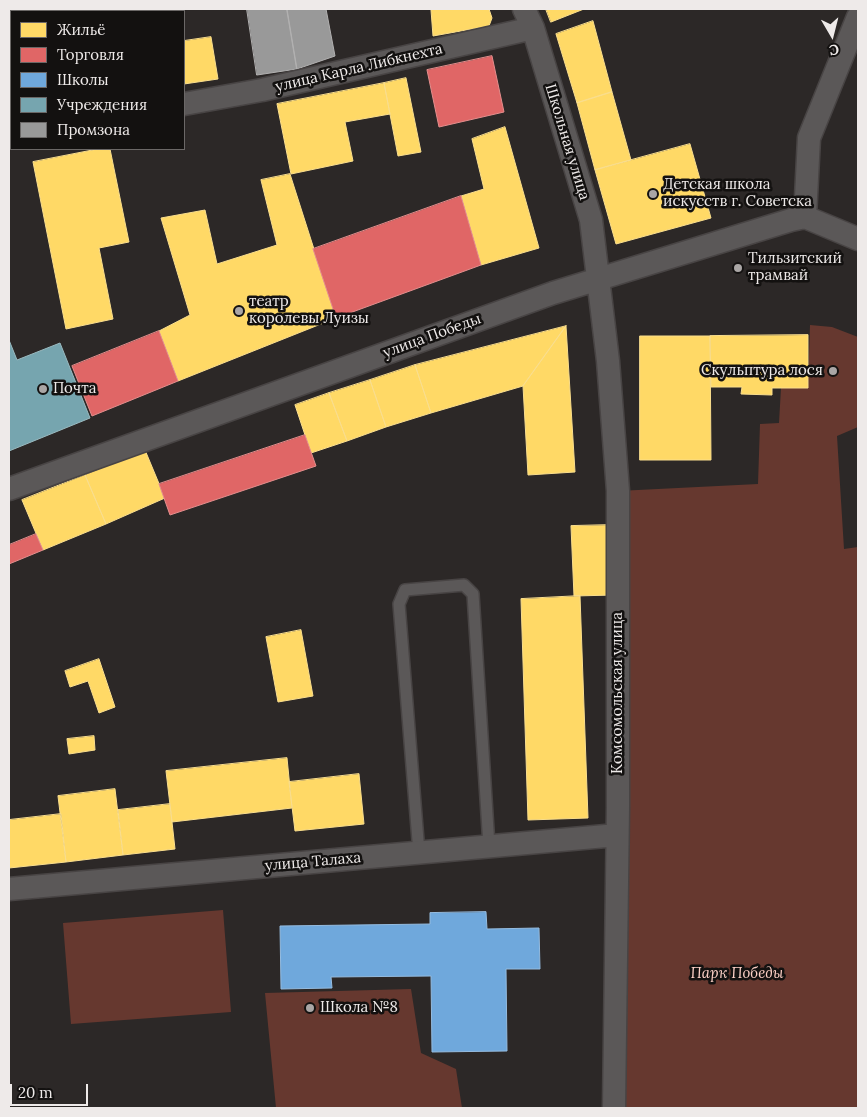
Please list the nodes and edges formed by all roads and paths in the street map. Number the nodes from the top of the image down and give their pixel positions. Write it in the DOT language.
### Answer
graph roads {
  1 [pos="858,17"];
  2 [pos="528,18"];
  3 [pos="185,104"];
  4 [pos="805,217"];
  5 [pos="858,239"];
  6 [pos="597,278"];
  7 [pos="9,489"];
  8 [pos="617,835"];
  9 [pos="489,846"];
  10 [pos="419,853"];
  11 [pos="9,889"];
  12 [pos="614,1108"];
  1 -- 4 [label="street"];
  2 -- 3 [label="street, улица Карла Либкнехта"];
  2 -- 6 [label="street, Школьная улица"];
  4 -- 5 [label="street"];
  4 -- 6 [label="street, улица Победы"];
  6 -- 7 [label="street, улица Победы"];
  6 -- 8 [label="street, Комсомольская улица"];
  8 -- 9 [label="street, улица Талаха"];
  8 -- 12 [label="street, Комсомольская улица"];
  9 -- 10 [label="street, улица Талаха"];
  9 -- 10 [label="lane"];
  10 -- 11 [label="street, улица Талаха"];
}
